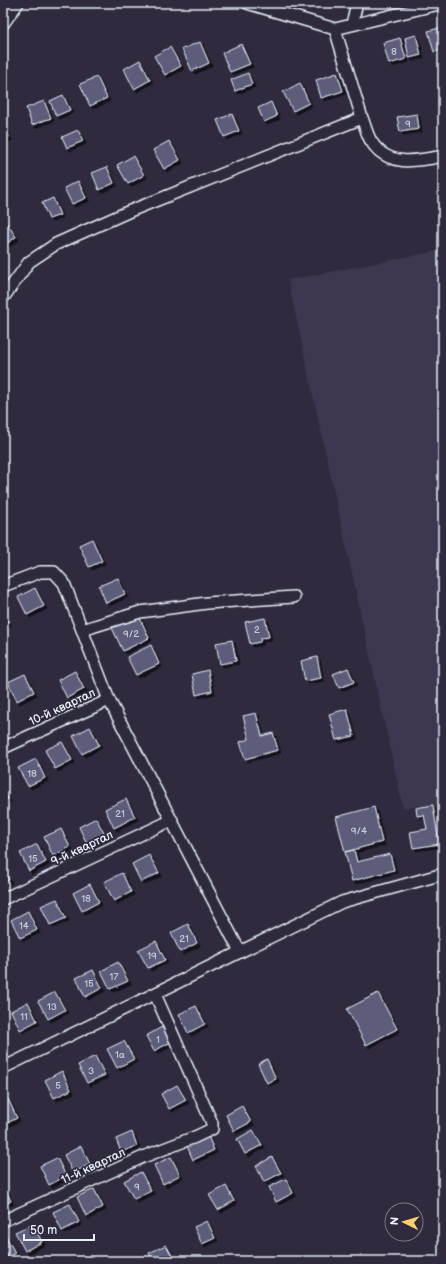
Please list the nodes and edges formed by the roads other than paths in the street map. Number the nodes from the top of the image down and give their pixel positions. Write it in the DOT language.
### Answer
graph roads {
  1 [pos="18,3"];
  2 [pos="247,3"];
  3 [pos="357,3"];
  4 [pos="443,3"];
  5 [pos="3,24"];
  6 [pos="352,24"];
  7 [pos="335,29"];
  8 [pos="362,118"];
  9 [pos="443,156"];
  10 [pos="3,298"];
  11 [pos="3,586"];
  12 [pos="294,597"];
  13 [pos="82,630"];
  14 [pos="109,700"];
  15 [pos="3,748"];
  16 [pos="172,820"];
  17 [pos="443,874"];
  18 [pos="3,899"];
  19 [pos="240,952"];
  20 [pos="155,994"];
  21 [pos="3,1068"];
  22 [pos="3,1221"];
  1 -- 5 [label="street"];
  2 -- 7 [label="street"];
  3 -- 6 [label="street"];
  4 -- 6 [label="street"];
  6 -- 7 [label="street"];
  7 -- 8 [label="street"];
  8 -- 9 [label="street"];
  8 -- 10 [label="street"];
  11 -- 13 [label="street"];
  12 -- 13 [label="street"];
  13 -- 14 [label="street"];
  14 -- 15 [label="street, 10-й квартал"];
  14 -- 16 [label="street"];
  16 -- 18 [label="street, 9-й квартал"];
  16 -- 19 [label="street"];
  17 -- 19 [label="street"];
  19 -- 20 [label="street"];
  20 -- 21 [label="street"];
  20 -- 22 [label="street, 11-й квартал"];
}
